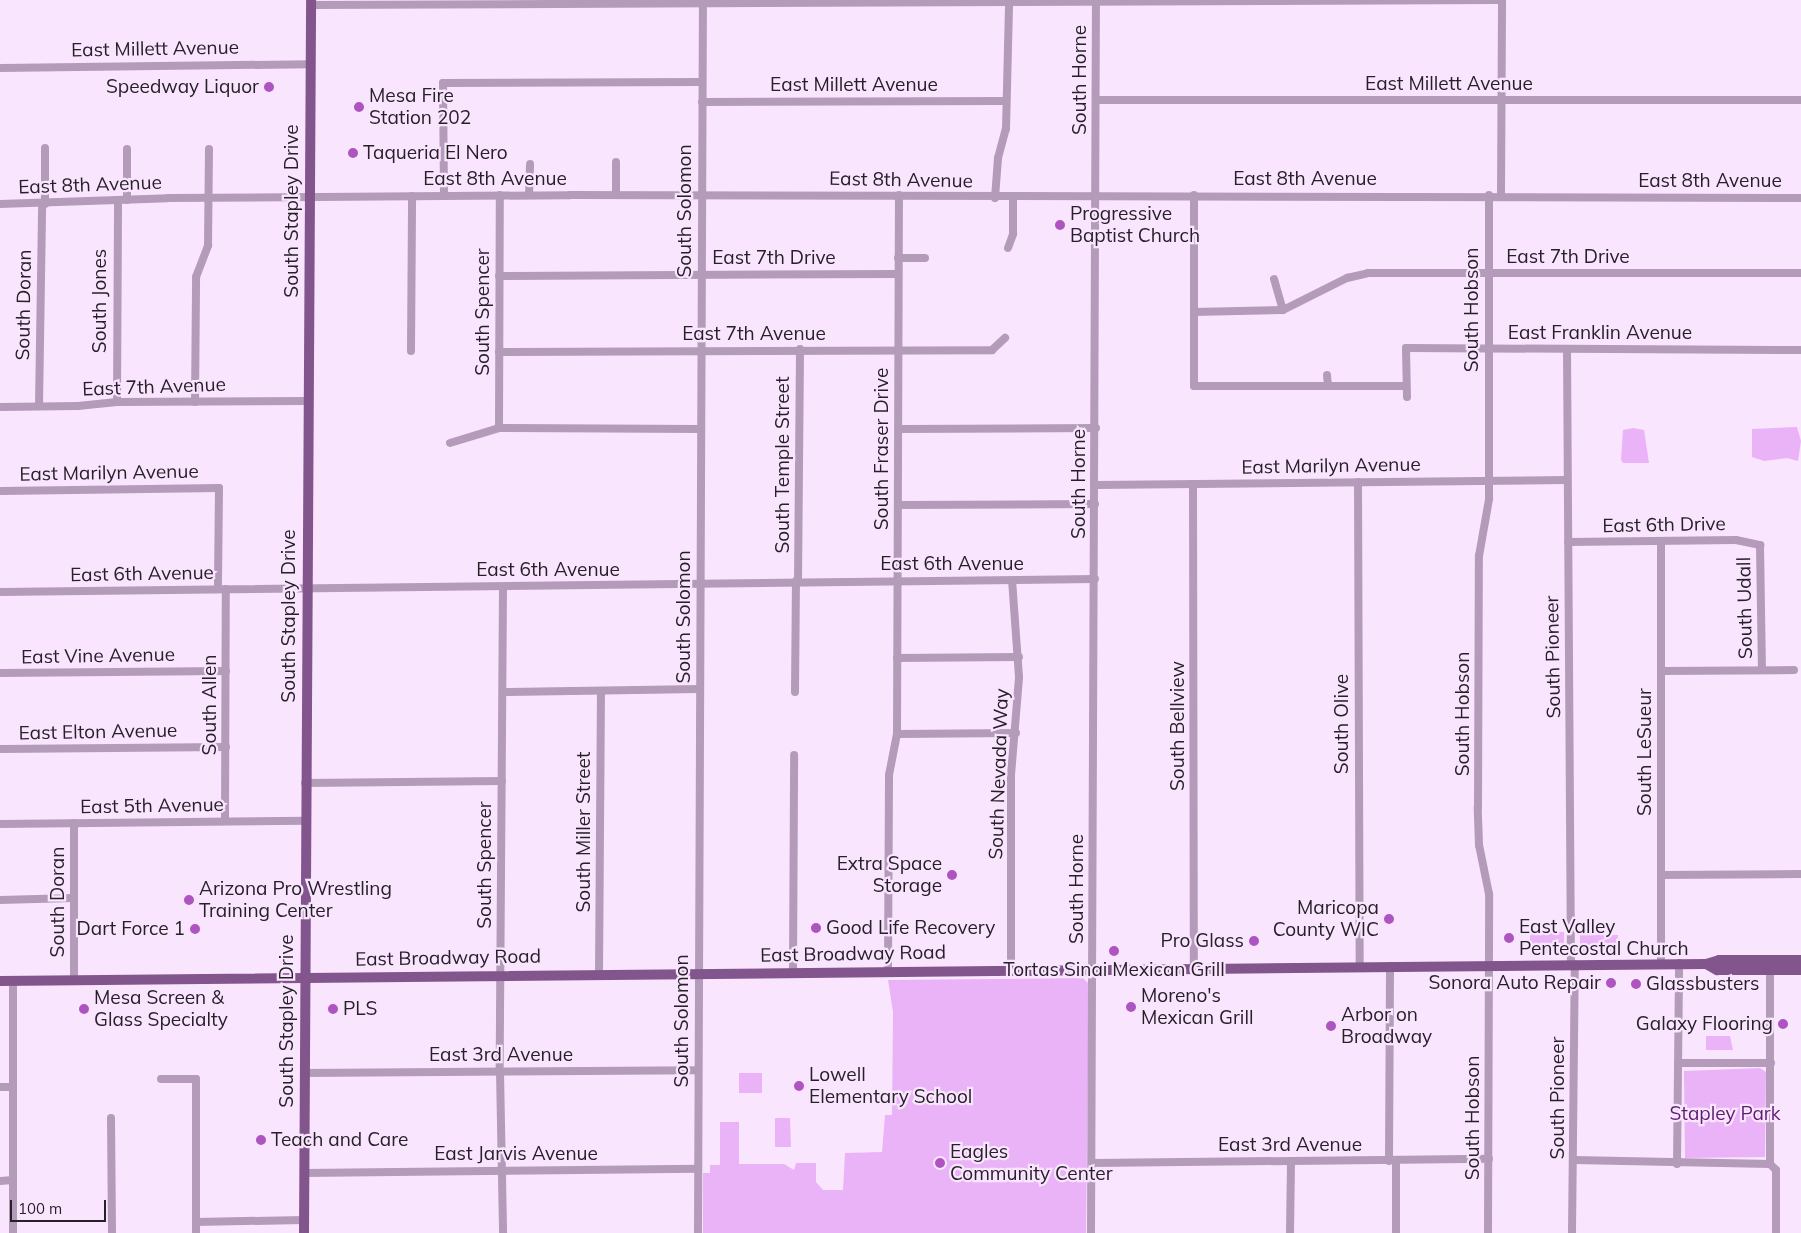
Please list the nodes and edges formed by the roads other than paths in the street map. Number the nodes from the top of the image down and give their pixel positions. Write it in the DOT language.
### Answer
graph roads {
  1 [pos="1501,0"];
  2 [pos="1096,1"];
  3 [pos="1332,1"];
  4 [pos="1410,1"];
  5 [pos="1488,1"];
  6 [pos="703,2"];
  7 [pos="942,2"];
  8 [pos="1009,2"];
  9 [pos="311,3"];
  10 [pos="311,64"];
  11 [pos="0,68"];
  12 [pos="702,82"];
  13 [pos="1096,100"];
  14 [pos="1501,100"];
  15 [pos="1801,100"];
  16 [pos="1006,101"];
  17 [pos="702,102"];
  18 [pos="45,148"];
  19 [pos="127,149"];
  20 [pos="210,150"];
  21 [pos="616,162"];
  22 [pos="530,164"];
  23 [pos="899,195"];
  24 [pos="1194,195"];
  25 [pos="1489,195"];
  26 [pos="412,196"];
  27 [pos="444,196"];
  28 [pos="500,196"];
  29 [pos="529,196"];
  30 [pos="616,196"];
  31 [pos="702,196"];
  32 [pos="1096,196"];
  33 [pos="310,197"];
  34 [pos="1501,197"];
  35 [pos="210,198"];
  36 [pos="995,198"];
  37 [pos="1013,198"];
  38 [pos="1801,198"];
  39 [pos="118,200"];
  40 [pos="127,200"];
  41 [pos="0,204"];
  42 [pos="43,204"];
  43 [pos="1008,248"];
  44 [pos="898,258"];
  45 [pos="925,258"];
  46 [pos="1488,273"];
  47 [pos="1801,273"];
  48 [pos="701,274"];
  49 [pos="898,274"];
  50 [pos="500,276"];
  51 [pos="1274,279"];
  52 [pos="1283,310"];
  53 [pos="1194,312"];
  54 [pos="1005,338"];
  55 [pos="701,350"];
  56 [pos="800,350"];
  57 [pos="898,350"];
  58 [pos="1489,350"];
  59 [pos="1567,350"];
  60 [pos="1801,350"];
  61 [pos="411,351"];
  62 [pos="499,352"];
  63 [pos="1327,375"];
  64 [pos="1328,386"];
  65 [pos="1406,386"];
  66 [pos="1407,396"];
  67 [pos="308,401"];
  68 [pos="117,402"];
  69 [pos="195,402"];
  70 [pos="39,406"];
  71 [pos="0,407"];
  72 [pos="499,428"];
  73 [pos="1096,428"];
  74 [pos="700,429"];
  75 [pos="899,429"];
  76 [pos="450,443"];
  77 [pos="1567,480"];
  78 [pos="1489,481"];
  79 [pos="1358,482"];
  80 [pos="1194,484"];
  81 [pos="1096,485"];
  82 [pos="0,491"];
  83 [pos="1096,504"];
  84 [pos="899,505"];
  85 [pos="1568,542"];
  86 [pos="1661,542"];
  87 [pos="1760,545"];
  88 [pos="1095,579"];
  89 [pos="898,580"];
  90 [pos="1012,580"];
  91 [pos="797,581"];
  92 [pos="700,584"];
  93 [pos="503,587"];
  94 [pos="306,588"];
  95 [pos="218,589"];
  96 [pos="226,589"];
  97 [pos="0,592"];
  98 [pos="1019,657"];
  99 [pos="898,658"];
  100 [pos="1762,670"];
  101 [pos="1794,670"];
  102 [pos="226,671"];
  103 [pos="1661,671"];
  104 [pos="0,673"];
  105 [pos="700,689"];
  106 [pos="601,691"];
  107 [pos="504,692"];
  108 [pos="795,692"];
  109 [pos="1016,733"];
  110 [pos="897,734"];
  111 [pos="226,747"];
  112 [pos="0,749"];
  113 [pos="794,755"];
  114 [pos="502,781"];
  115 [pos="305,783"];
  116 [pos="225,821"];
  117 [pos="305,821"];
  118 [pos="74,823"];
  119 [pos="0,824"];
  120 [pos="1801,874"];
  121 [pos="1661,875"];
  122 [pos="74,898"];
  123 [pos="0,900"];
  124 [pos="1801,960"];
  125 [pos="1661,963"];
  126 [pos="1679,963"];
  127 [pos="1573,964"];
  128 [pos="1706,964"];
  129 [pos="1360,966"];
  130 [pos="1390,966"];
  131 [pos="1489,966"];
  132 [pos="1194,967"];
  133 [pos="1093,969"];
  134 [pos="1010,970"];
  135 [pos="1770,970"];
  136 [pos="1801,970"];
  137 [pos="888,971"];
  138 [pos="793,972"];
  139 [pos="699,973"];
  140 [pos="599,974"];
  141 [pos="501,975"];
  142 [pos="304,977"];
  143 [pos="0,981"];
  144 [pos="13,981"];
  145 [pos="74,981"];
  146 [pos="1771,1063"];
  147 [pos="1678,1064"];
  148 [pos="698,1070"];
  149 [pos="500,1072"];
  150 [pos="304,1073"];
  151 [pos="161,1079"];
  152 [pos="0,1087"];
  153 [pos="13,1087"];
  154 [pos="111,1118"];
  155 [pos="1489,1159"];
  156 [pos="1574,1160"];
  157 [pos="1393,1161"];
  158 [pos="1291,1162"];
  159 [pos="1092,1163"];
  160 [pos="1677,1164"];
  161 [pos="1770,1164"];
  162 [pos="698,1169"];
  163 [pos="501,1171"];
  164 [pos="304,1172"];
  165 [pos="0,1180"];
  166 [pos="13,1180"];
  167 [pos="304,1220"];
  168 [pos="196,1222"];
  169 [pos="12,1233"];
  170 [pos="112,1233"];
  171 [pos="196,1233"];
  172 [pos="304,1233"];
  173 [pos="503,1233"];
  174 [pos="698,1233"];
  175 [pos="1091,1233"];
  176 [pos="1290,1233"];
  177 [pos="1396,1233"];
  178 [pos="1488,1233"];
  179 [pos="1572,1233"];
  180 [pos="1776,1233"];
  1 -- 5 [label="street"];
  1 -- 14 [label="street"];
  2 -- 3 [label="street"];
  2 -- 8 [label="street"];
  2 -- 13 [label="street, South Horne"];
  3 -- 4 [label="street"];
  4 -- 5 [label="street"];
  6 -- 7 [label="street"];
  6 -- 9 [label="street"];
  6 -- 12 [label="street, South Solomon"];
  7 -- 8 [label="street"];
  8 -- 16 [label="street"];
  9 -- 10 [label="main road, South Stapley Drive"];
  10 -- 11 [label="street, East Millett Avenue"];
  10 -- 33 [label="main road, South Stapley Drive"];
  12 -- 17 [label="street, South Solomon"];
  12 -- 27 [label="street"];
  13 -- 14 [label="street, East Millett Avenue"];
  13 -- 32 [label="street, South Horne"];
  14 -- 15 [label="street, East Millett Avenue"];
  14 -- 34 [label="street"];
  16 -- 17 [label="street, East Millett Avenue"];
  16 -- 36 [label="street"];
  17 -- 31 [label="street, South Solomon"];
  18 -- 42 [label="street, South Doran"];
  19 -- 40 [label="street"];
  20 -- 35 [label="street"];
  21 -- 30 [label="street"];
  22 -- 29 [label="street"];
  23 -- 31 [label="street, East 8th Avenue"];
  23 -- 36 [label="street, East 8th Avenue"];
  23 -- 44 [label="street, South Fraser Drive"];
  24 -- 25 [label="street, East 8th Avenue"];
  24 -- 32 [label="street, East 8th Avenue"];
  24 -- 53 [label="street"];
  25 -- 34 [label="street, East 8th Avenue"];
  25 -- 46 [label="street, South Hobson"];
  26 -- 27 [label="street, East 8th Avenue"];
  26 -- 33 [label="street, East 8th Avenue"];
  26 -- 61 [label="street"];
  27 -- 28 [label="street, East 8th Avenue"];
  28 -- 29 [label="street, East 8th Avenue"];
  28 -- 50 [label="street, South Spencer"];
  29 -- 30 [label="street, East 8th Avenue"];
  30 -- 31 [label="street, East 8th Avenue"];
  31 -- 48 [label="street, South Solomon"];
  32 -- 37 [label="street, East 8th Avenue"];
  32 -- 73 [label="street, South Horne"];
  33 -- 35 [label="street, East 8th Avenue"];
  33 -- 67 [label="main road, South Stapley Drive"];
  34 -- 38 [label="street, East 8th Avenue"];
  35 -- 40 [label="street, East 8th Avenue"];
  35 -- 69 [label="street"];
  36 -- 37 [label="street, East 8th Avenue"];
  37 -- 43 [label="street"];
  39 -- 40 [label="street, East 8th Avenue"];
  39 -- 42 [label="street, East 8th Avenue"];
  39 -- 68 [label="street, South Jones"];
  41 -- 42 [label="street, East 8th Avenue"];
  42 -- 70 [label="street, South Doran"];
  44 -- 45 [label="street"];
  44 -- 49 [label="street, South Fraser Drive"];
  46 -- 47 [label="street, East 7th Drive"];
  46 -- 52 [label="street, East 7th Drive"];
  46 -- 58 [label="street, South Hobson"];
  48 -- 49 [label="street, East 7th Drive"];
  48 -- 50 [label="street, East 7th Drive"];
  48 -- 55 [label="street, South Solomon"];
  49 -- 57 [label="street, South Fraser Drive"];
  50 -- 62 [label="street, South Spencer"];
  51 -- 52 [label="street"];
  52 -- 53 [label="street, East 7th Drive"];
  53 -- 64 [label="street"];
  54 -- 57 [label="street, East 7th Avenue"];
  55 -- 56 [label="street, East 7th Avenue"];
  55 -- 62 [label="street, East 7th Avenue"];
  55 -- 74 [label="street, South Solomon"];
  56 -- 57 [label="street, East 7th Avenue"];
  56 -- 91 [label="street, South Temple Street"];
  57 -- 75 [label="street, South Fraser Drive"];
  58 -- 59 [label="street, East Franklin Avenue"];
  58 -- 65 [label="street, East Franklin Avenue"];
  58 -- 78 [label="street, South Hobson"];
  59 -- 60 [label="street, East Franklin Avenue"];
  59 -- 77 [label="street, South Pioneer"];
  62 -- 72 [label="street, South Spencer"];
  63 -- 64 [label="street"];
  64 -- 65 [label="street"];
  65 -- 66 [label="street, East Franklin Avenue"];
  67 -- 69 [label="street, East 7th Avenue"];
  67 -- 94 [label="main road, South Stapley Drive"];
  68 -- 69 [label="street, East 7th Avenue"];
  68 -- 70 [label="street, East 7th Avenue"];
  70 -- 71 [label="street, East 7th Avenue"];
  72 -- 74 [label="street"];
  72 -- 76 [label="street"];
  73 -- 75 [label="street"];
  73 -- 81 [label="street, South Horne"];
  74 -- 92 [label="street, South Solomon"];
  75 -- 84 [label="street, South Fraser Drive"];
  77 -- 78 [label="street, East Marilyn Avenue"];
  77 -- 85 [label="street, South Pioneer"];
  78 -- 79 [label="street, East Marilyn Avenue"];
  78 -- 131 [label="street, South Hobson"];
  79 -- 80 [label="street, East Marilyn Avenue"];
  79 -- 129 [label="street, South Olive"];
  80 -- 81 [label="street, East Marilyn Avenue"];
  80 -- 132 [label="street, South Bellview"];
  81 -- 83 [label="street, South Horne"];
  82 -- 95 [label="street, East Marilyn Avenue"];
  83 -- 84 [label="street"];
  83 -- 88 [label="street, South Horne"];
  84 -- 89 [label="street, South Fraser Drive"];
  85 -- 86 [label="street, East 6th Drive"];
  85 -- 127 [label="street, South Pioneer"];
  86 -- 87 [label="street, East 6th Drive"];
  86 -- 103 [label="street, South LeSueur"];
  87 -- 100 [label="street, South Udall"];
  88 -- 90 [label="street, East 6th Avenue"];
  88 -- 133 [label="street, South Horne"];
  89 -- 90 [label="street, East 6th Avenue"];
  89 -- 91 [label="street, East 6th Avenue"];
  89 -- 99 [label="street, South Fraser Drive"];
  90 -- 98 [label="street, South Nevada Way"];
  91 -- 92 [label="street, East 6th Avenue"];
  91 -- 108 [label="street, South Temple Street"];
  92 -- 93 [label="street, East 6th Avenue"];
  92 -- 105 [label="street, South Solomon"];
  93 -- 94 [label="street, East 6th Avenue"];
  93 -- 107 [label="street, South Spencer"];
  94 -- 96 [label="street, East 6th Avenue"];
  94 -- 115 [label="main road, South Stapley Drive"];
  95 -- 96 [label="street, East 6th Avenue"];
  95 -- 97 [label="street, East 6th Avenue"];
  96 -- 102 [label="street, South Allen"];
  98 -- 99 [label="street"];
  98 -- 109 [label="street, South Nevada Way"];
  99 -- 110 [label="street, South Fraser Drive"];
  100 -- 101 [label="street"];
  100 -- 103 [label="street"];
  102 -- 104 [label="street, East Vine Avenue"];
  102 -- 111 [label="street, South Allen"];
  103 -- 121 [label="street, South LeSueur"];
  105 -- 106 [label="street"];
  105 -- 139 [label="street, South Solomon"];
  106 -- 107 [label="street"];
  106 -- 140 [label="street, South Miller Street"];
  107 -- 114 [label="street, South Spencer"];
  109 -- 110 [label="street"];
  109 -- 134 [label="street, South Nevada Way"];
  110 -- 137 [label="street, South Fraser Drive"];
  111 -- 112 [label="street, East Elton Avenue"];
  111 -- 116 [label="street, South Allen"];
  113 -- 138 [label="street"];
  114 -- 115 [label="street"];
  114 -- 141 [label="street, South Spencer"];
  115 -- 117 [label="main road, South Stapley Drive"];
  116 -- 117 [label="street, East 5th Avenue"];
  116 -- 118 [label="street, East 5th Avenue"];
  117 -- 142 [label="main road, South Stapley Drive"];
  118 -- 119 [label="street, East 5th Avenue"];
  118 -- 122 [label="street, South Doran"];
  120 -- 121 [label="street"];
  121 -- 125 [label="street, South LeSueur"];
  122 -- 123 [label="street"];
  122 -- 145 [label="street, South Doran"];
  124 -- 128 [label="main road, East Broadway Road"];
  125 -- 126 [label="main road, East Broadway Road"];
  125 -- 127 [label="main road, East Broadway Road"];
  126 -- 128 [label="main road, East Broadway Road"];
  126 -- 147 [label="street"];
  127 -- 131 [label="main road, East Broadway Road"];
  127 -- 156 [label="street, South Pioneer"];
  128 -- 135 [label="main road, East Broadway Road"];
  129 -- 130 [label="main road, East Broadway Road"];
  129 -- 132 [label="main road, East Broadway Road"];
  130 -- 131 [label="main road, East Broadway Road"];
  130 -- 157 [label="street"];
  131 -- 155 [label="street, South Hobson"];
  132 -- 133 [label="main road, East Broadway Road"];
  133 -- 134 [label="main road, East Broadway Road"];
  133 -- 159 [label="street, South Horne"];
  134 -- 137 [label="main road, East Broadway Road"];
  135 -- 136 [label="main road, East Broadway Road"];
  135 -- 146 [label="street"];
  137 -- 138 [label="main road, East Broadway Road"];
  138 -- 139 [label="main road, East Broadway Road"];
  139 -- 140 [label="main road, East Broadway Road"];
  139 -- 148 [label="street, South Solomon"];
  140 -- 141 [label="main road, East Broadway Road"];
  141 -- 142 [label="main road, East Broadway Road"];
  141 -- 149 [label="street, South Spencer"];
  142 -- 145 [label="main road, East Broadway Road"];
  142 -- 150 [label="main road, South Stapley Drive"];
  143 -- 144 [label="main road, East Broadway Road"];
  144 -- 145 [label="main road, East Broadway Road"];
  144 -- 153 [label="street"];
  146 -- 147 [label="street"];
  146 -- 161 [label="street"];
  147 -- 160 [label="street"];
  148 -- 149 [label="street, East 3rd Avenue"];
  148 -- 162 [label="street, South Solomon"];
  149 -- 150 [label="street, East 3rd Avenue"];
  149 -- 163 [label="street, South Spencer"];
  150 -- 164 [label="main road, South Stapley Drive"];
  151 -- 168 [label="street"];
  152 -- 153 [label="street"];
  153 -- 166 [label="street"];
  154 -- 170 [label="street"];
  155 -- 157 [label="street, East 3rd Avenue"];
  155 -- 178 [label="street, South Hobson"];
  156 -- 160 [label="street"];
  156 -- 179 [label="street, South Pioneer"];
  157 -- 158 [label="street, East 3rd Avenue"];
  157 -- 177 [label="street"];
  158 -- 159 [label="street, East 3rd Avenue"];
  158 -- 176 [label="street"];
  159 -- 175 [label="street"];
  160 -- 161 [label="street"];
  161 -- 180 [label="street"];
  162 -- 163 [label="street, East Jarvis Avenue"];
  162 -- 174 [label="street, South Solomon"];
  163 -- 164 [label="street, East Jarvis Avenue"];
  163 -- 173 [label="street, South Spencer"];
  164 -- 167 [label="main road, South Stapley Drive"];
  165 -- 166 [label="street"];
  166 -- 169 [label="street"];
  167 -- 168 [label="street"];
  167 -- 172 [label="main road, South Stapley Drive"];
  168 -- 171 [label="street"];
}
